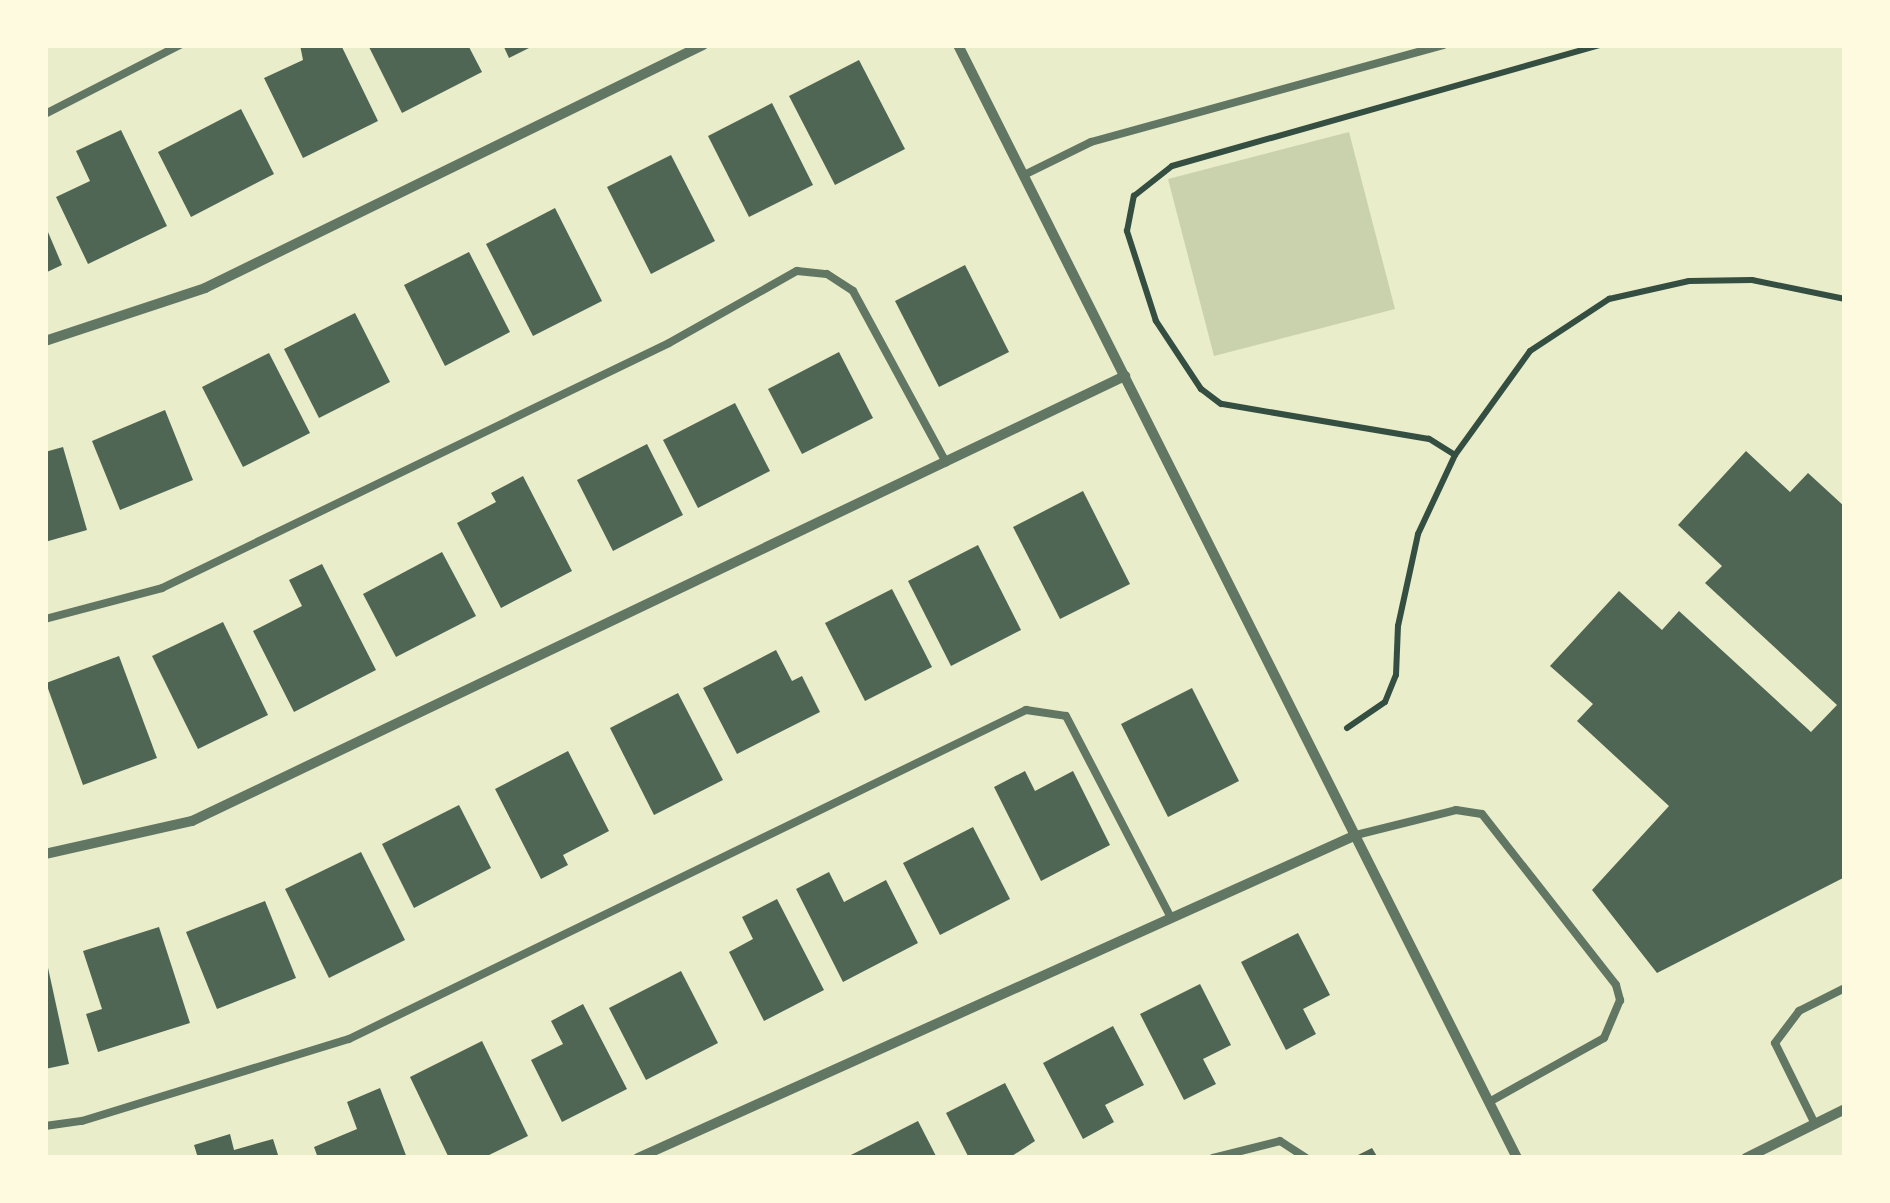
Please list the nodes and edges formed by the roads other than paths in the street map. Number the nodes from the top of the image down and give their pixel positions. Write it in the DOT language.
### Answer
graph roads {
  1 [pos="180,45"];
  2 [pos="703,45"];
  3 [pos="958,45"];
  4 [pos="1444,45"];
  5 [pos="45,114"];
  6 [pos="1024,175"];
  7 [pos="45,342"];
  8 [pos="1126,376"];
  9 [pos="946,462"];
  10 [pos="45,620"];
  11 [pos="1356,835"];
  12 [pos="45,854"];
  13 [pos="1171,918"];
  14 [pos="1845,988"];
  15 [pos="1489,1102"];
  16 [pos="1845,1109"];
  17 [pos="1814,1124"];
  18 [pos="45,1126"];
  19 [pos="638,1158"];
  20 [pos="1213,1158"];
  21 [pos="1306,1158"];
  22 [pos="1517,1158"];
  23 [pos="1746,1158"];
  1 -- 5 [label="lane"];
  2 -- 7 [label="street"];
  3 -- 6 [label="street"];
  4 -- 6 [label="lane"];
  6 -- 8 [label="street"];
  8 -- 9 [label="street"];
  8 -- 11 [label="street"];
  9 -- 10 [label="lane"];
  9 -- 12 [label="street"];
  11 -- 13 [label="street"];
  11 -- 15 [label="street"];
  11 -- 15 [label="lane"];
  13 -- 18 [label="lane"];
  13 -- 19 [label="street"];
  14 -- 17 [label="lane"];
  15 -- 22 [label="street"];
  16 -- 17 [label="street"];
  17 -- 23 [label="street"];
  20 -- 21 [label="lane"];
}
